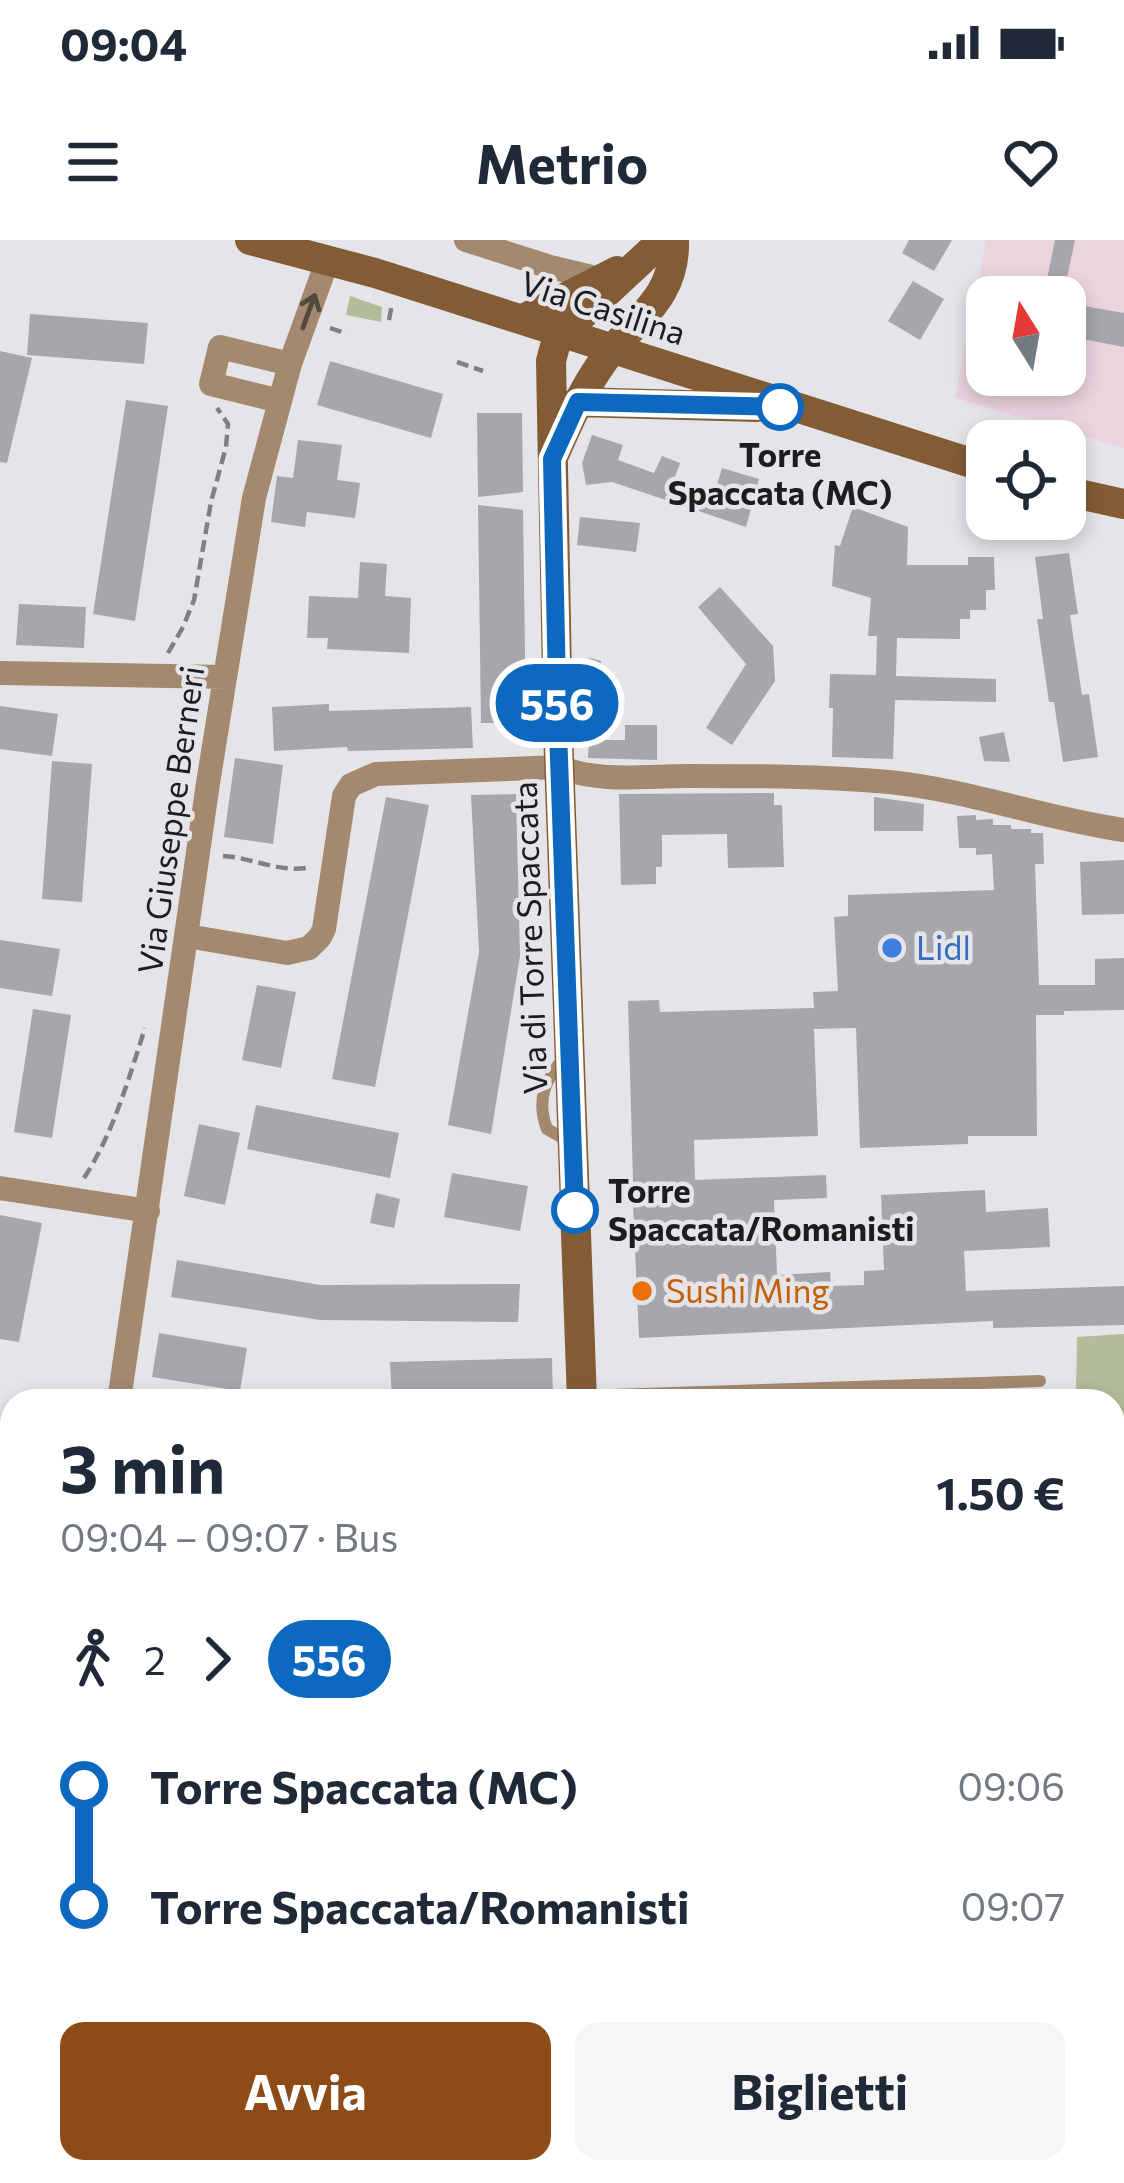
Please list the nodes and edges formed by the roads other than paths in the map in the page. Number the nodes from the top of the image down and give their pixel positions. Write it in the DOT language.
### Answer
graph roads {
  1 [pos="250,240"];
  2 [pos="466,240"];
  3 [pos="662,245"];
  4 [pos="328,259"];
  5 [pos="600,279"];
  6 [pos="523,319"];
  7 [pos="564,332"];
  8 [pos="613,348"];
  9 [pos="290,364"];
  10 [pos="280,401"];
  11 [pos="578,402"];
  12 [pos="794,408"];
  13 [pos="552,459"];
  14 [pos="966,461"];
  15 [pos="1086,496"];
  16 [pos="1124,504"];
  17 [pos="0,673"];
  18 [pos="226,676"];
  19 [pos="560,767"];
  20 [pos="1124,830"];
  21 [pos="187,936"];
  22 [pos="0,1188"];
  23 [pos="148,1211"];
  24 [pos="1040,1381"];
  25 [pos="121,1389"];
  26 [pos="582,1389"];
  27 [pos="824,1389"];
  1 -- 4 [label="street, Via Casilina"];
  2 -- 5 [label="street, Via Casilina"];
  3 -- 5 [label="street"];
  3 -- 7 [label="street"];
  3 -- 8 [label="street"];
  4 -- 6 [label="street, Via Casilina"];
  9 -- 4 [label="street, Via Giuseppe Berneri, one-way"];
  5 -- 6 [label="street"];
  6 -- 7 [label="street, Via Casilina"];
  7 -- 8 [label="street, Via Casilina"];
  7 -- 13 [label="street, Via di Torre Spaccata"];
  8 -- 11 [label="street"];
  8 -- 12 [label="street, Via Casilina"];
  9 -- 10 [label="street, Via Giuseppe Berneri"];
  9 -- 10 [label="street"];
  10 -- 18 [label="street, Via Giuseppe Berneri"];
  11 -- 12 [label="street, Via Casilina"];
  11 -- 13 [label="street"];
  12 -- 14 [label="street, Via Casilina"];
  13 -- 19 [label="street, Via di Torre Spaccata"];
  15 -- 16 [label="street"];
  17 -- 18 [label="street"];
  18 -- 21 [label="street, Via Giuseppe Berneri"];
  19 -- 20 [label="street"];
  19 -- 21 [label="street"];
  19 -- 26 [label="street, Via di Torre Spaccata"];
  21 -- 23 [label="street, Via Giuseppe Berneri"];
  22 -- 23 [label="street"];
  23 -- 25 [label="street, Via Giuseppe Berneri"];
  24 -- 27 [label="lane"];
}
